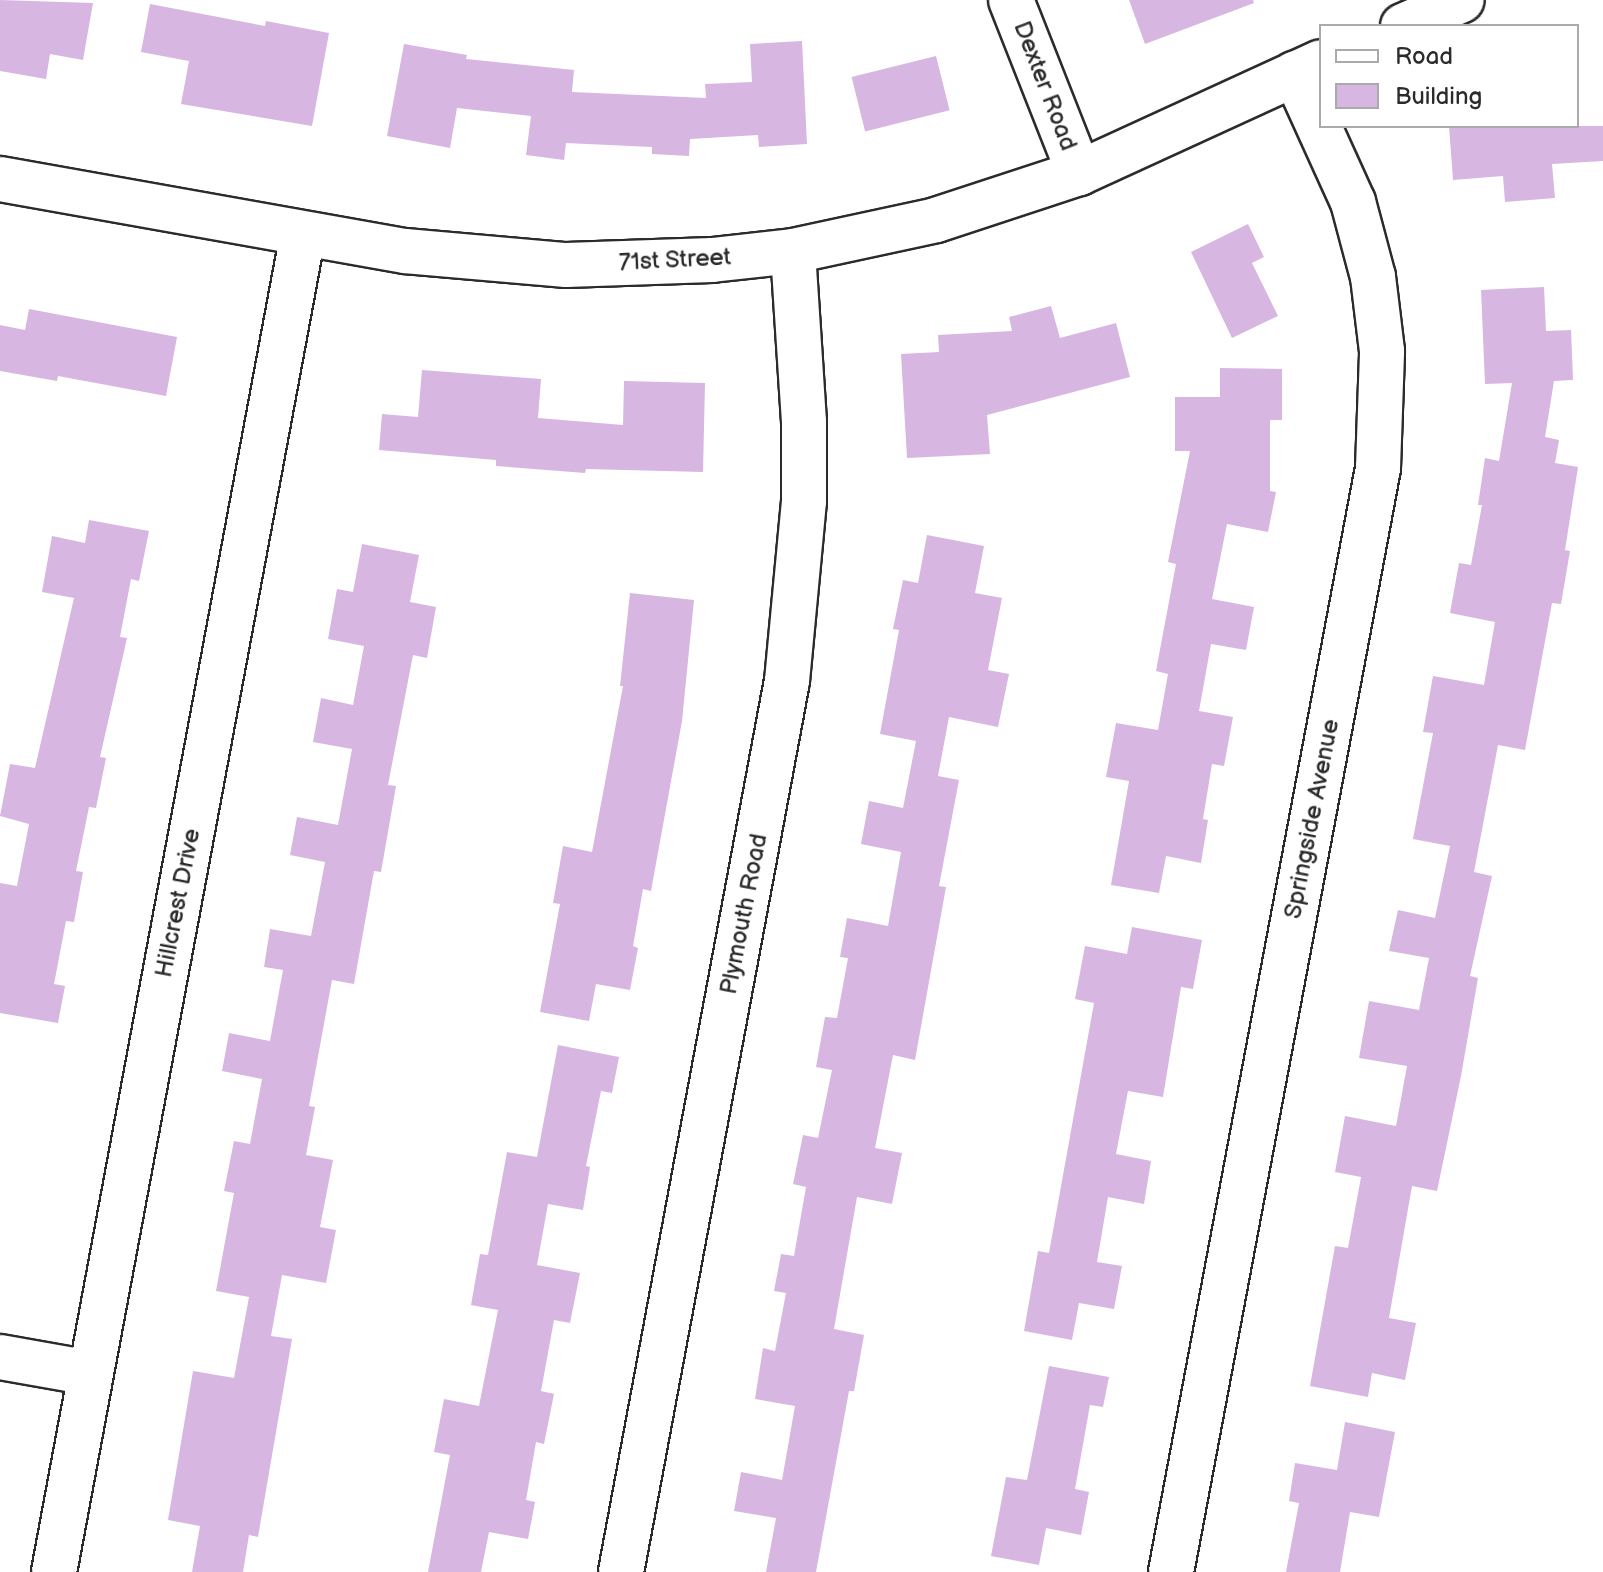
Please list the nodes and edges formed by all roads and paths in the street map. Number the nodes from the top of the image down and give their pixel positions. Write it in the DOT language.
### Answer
graph roads {
  1 [pos="1011,0"];
  2 [pos="1462,0"];
  3 [pos="1408,24"];
  4 [pos="1308,68"];
  5 [pos="1319,101"];
  6 [pos="1328,128"];
  7 [pos="1079,173"];
  8 [pos="0,179"];
  9 [pos="303,234"];
  10 [pos="793,251"];
  11 [pos="0,1357"];
  12 [pos="91,1373"];
  13 [pos="54,1572"];
  14 [pos="621,1572"];
  15 [pos="1171,1572"];
  1 -- 7 [label="street, Dexter Road"];
  2 -- 3 [label="street"];
  4 -- 5 [label="street, Springside Avenue"];
  4 -- 7 [label="street, 71st Street"];
  6 -- 15 [label="street, Springside Avenue"];
  7 -- 10 [label="street, 71st Street"];
  8 -- 9 [label="street, 71st Street"];
  9 -- 10 [label="street, 71st Street"];
  9 -- 12 [label="street, Hillcrest Drive"];
  10 -- 14 [label="street, Plymouth Road"];
  11 -- 12 [label="street"];
  12 -- 13 [label="street, Hillcrest Drive"];
}
